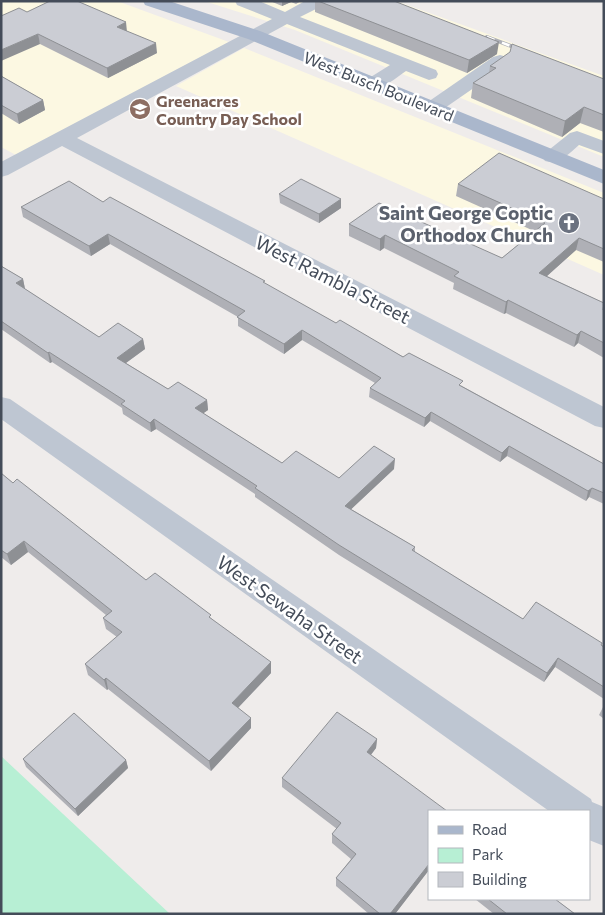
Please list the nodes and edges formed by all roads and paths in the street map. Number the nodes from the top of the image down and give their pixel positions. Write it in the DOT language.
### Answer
graph roads {
  1 [pos="243,1"];
  2 [pos="318,1"];
  3 [pos="161,3"];
  4 [pos="287,18"];
  5 [pos="254,35"];
  6 [pos="500,61"];
  7 [pos="404,64"];
  8 [pos="429,74"];
  9 [pos="373,84"];
  10 [pos="432,108"];
  11 [pos="63,139"];
  12 [pos="604,148"];
  13 [pos="552,157"];
  14 [pos="5,166"];
  15 [pos="604,178"];
  16 [pos="1,406"];
  17 [pos="604,419"];
  18 [pos="577,810"];
  19 [pos="590,819"];
  20 [pos="604,829"];
  1 -- 4 [label="street"];
  2 -- 4 [label="street"];
  3 -- 5 [label="main road, West Busch Boulevard"];
  4 -- 5 [label="street"];
  4 -- 7 [label="street"];
  5 -- 9 [label="main road, West Busch Boulevard"];
  5 -- 11 [label="street"];
  6 -- 10 [label="street"];
  7 -- 8 [label="street"];
  7 -- 9 [label="street"];
  9 -- 10 [label="main road, West Busch Boulevard"];
  10 -- 13 [label="main road, West Busch Boulevard"];
  11 -- 14 [label="street"];
  11 -- 17 [label="street, West Rambla Street"];
  12 -- 13 [label="street"];
  13 -- 15 [label="main road, West Busch Boulevard"];
  16 -- 18 [label="street, West Sewaha Street"];
  19 -- 20 [label="street"];
}
